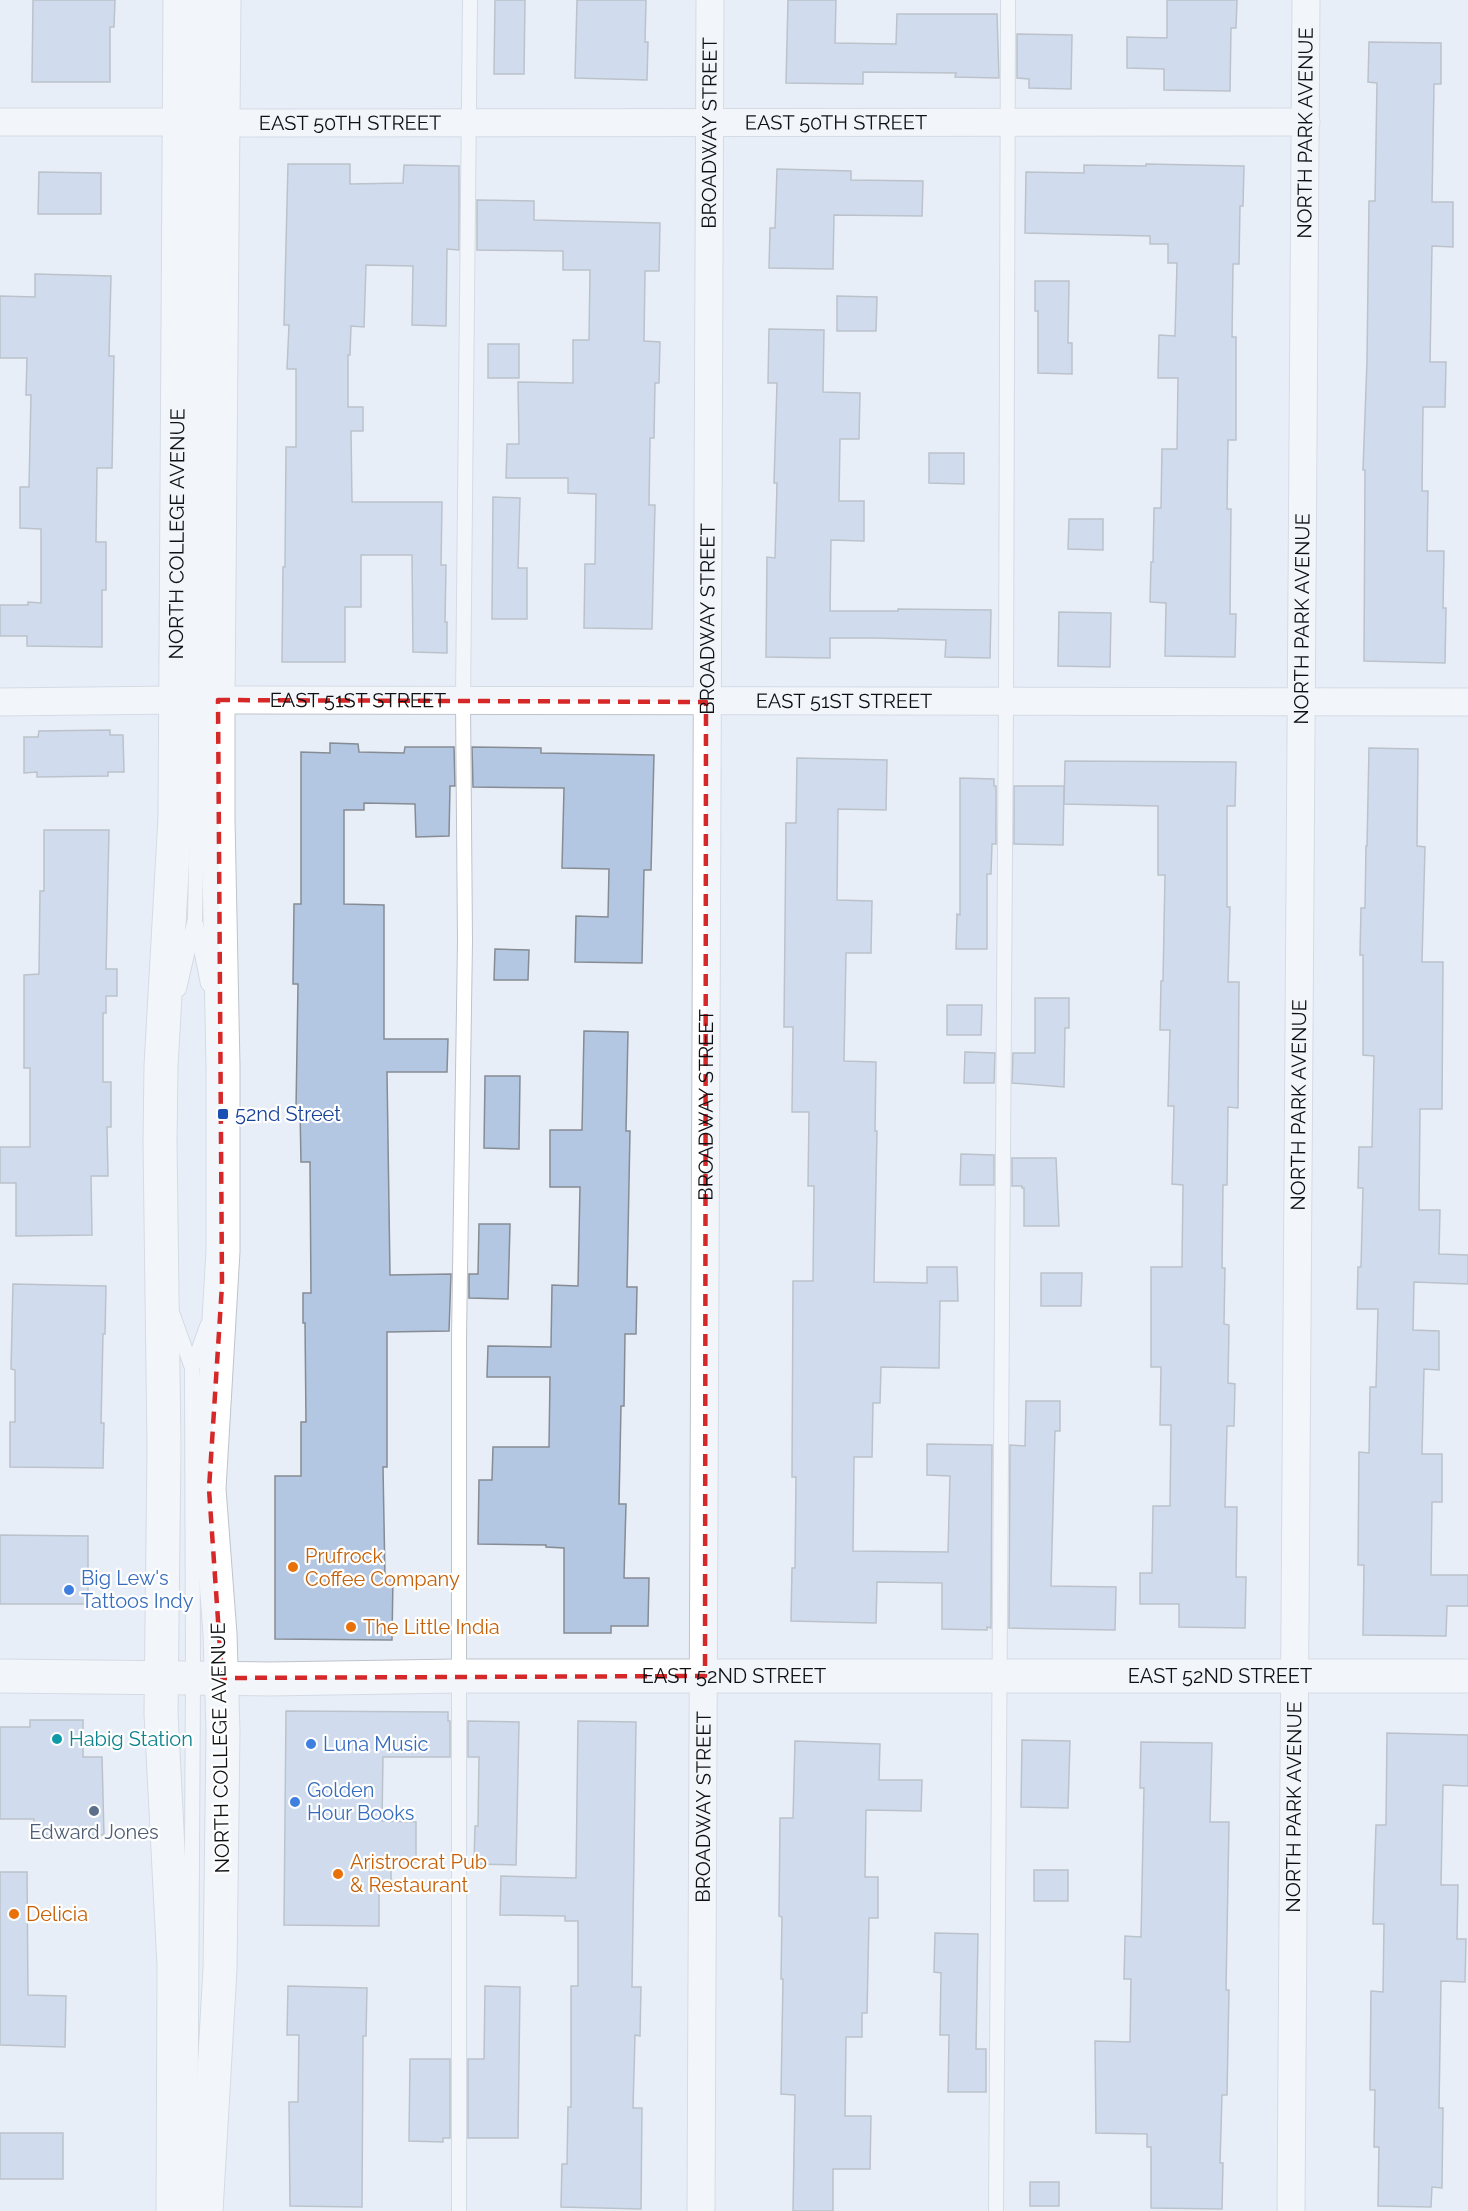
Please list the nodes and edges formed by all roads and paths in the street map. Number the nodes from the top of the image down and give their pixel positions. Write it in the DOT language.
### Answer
graph roads {
  1 [pos="180,0"];
  2 [pos="203,0"];
  3 [pos="224,0"];
  4 [pos="470,0"];
  5 [pos="710,0"];
  6 [pos="1008,0"];
  7 [pos="1306,0"];
  8 [pos="0,122"];
  9 [pos="180,122"];
  10 [pos="1306,122"];
  11 [pos="222,123"];
  12 [pos="468,123"];
  13 [pos="710,123"];
  14 [pos="1008,123"];
  15 [pos="176,700"];
  16 [pos="218,700"];
  17 [pos="463,701"];
  18 [pos="0,702"];
  19 [pos="706,702"];
  20 [pos="1006,702"];
  21 [pos="1302,702"];
  22 [pos="1468,702"];
  23 [pos="195,919"];
  24 [pos="161,1066"];
  25 [pos="223,1066"];
  26 [pos="162,1285"];
  27 [pos="222,1285"];
  28 [pos="192,1368"];
  29 [pos="0,1676"];
  30 [pos="458,1676"];
  31 [pos="705,1676"];
  32 [pos="999,1676"];
  33 [pos="1294,1676"];
  34 [pos="1468,1676"];
  35 [pos="193,1677"];
  36 [pos="172,2211"];
  37 [pos="190,2211"];
  38 [pos="207,2211"];
  39 [pos="459,2211"];
  40 [pos="701,2211"];
  41 [pos="996,2211"];
  42 [pos="1291,2211"];
  1 -- 9 [label="main road, NORTH COLLEGE AVENUE"];
  2 -- 23 [label="lane, NORTH COLLEGE AVENUE"];
  3 -- 11 [label="main road, NORTH COLLEGE AVENUE"];
  4 -- 12 [label="lane"];
  5 -- 13 [label="street, BROADWAY STREET"];
  6 -- 14 [label="lane"];
  7 -- 10 [label="street, NORTH PARK AVENUE"];
  8 -- 9 [label="street"];
  9 -- 15 [label="main road, NORTH COLLEGE AVENUE"];
  10 -- 14 [label="street, EAST 50TH STREET"];
  10 -- 21 [label="street, NORTH PARK AVENUE"];
  11 -- 12 [label="street, EAST 50TH STREET"];
  11 -- 16 [label="main road, NORTH COLLEGE AVENUE"];
  12 -- 13 [label="street, EAST 50TH STREET"];
  12 -- 17 [label="lane"];
  13 -- 14 [label="street, EAST 50TH STREET"];
  13 -- 19 [label="street, BROADWAY STREET"];
  14 -- 20 [label="lane"];
  15 -- 18 [label="street"];
  15 -- 24 [label="main road, NORTH COLLEGE AVENUE"];
  16 -- 17 [label="street, EAST 51ST STREET"];
  16 -- 25 [label="main road, NORTH COLLEGE AVENUE"];
  17 -- 19 [label="street, EAST 51ST STREET"];
  17 -- 30 [label="lane"];
  19 -- 20 [label="street, EAST 51ST STREET"];
  19 -- 31 [label="street, BROADWAY STREET"];
  20 -- 21 [label="street, EAST 51ST STREET"];
  20 -- 32 [label="lane"];
  21 -- 22 [label="street, EAST 51ST STREET"];
  21 -- 33 [label="street, NORTH PARK AVENUE"];
  23 -- 24 [label="lane, NORTH COLLEGE AVENUE"];
  23 -- 25 [label="lane, NORTH COLLEGE AVENUE"];
  24 -- 26 [label="main road, NORTH COLLEGE AVENUE"];
  25 -- 27 [label="main road, NORTH COLLEGE AVENUE"];
  26 -- 28 [label="lane, NORTH COLLEGE AVENUE"];
  26 -- 35 [label="main road, NORTH COLLEGE AVENUE"];
  27 -- 28 [label="lane, NORTH COLLEGE AVENUE"];
  27 -- 35 [label="main road, NORTH COLLEGE AVENUE"];
  28 -- 35 [label="lane, NORTH COLLEGE AVENUE"];
  29 -- 35 [label="main road, EAST 52ND STREET"];
  30 -- 31 [label="main road, EAST 52ND STREET"];
  30 -- 35 [label="main road, EAST 52ND STREET"];
  30 -- 39 [label="lane"];
  31 -- 32 [label="main road, EAST 52ND STREET"];
  31 -- 40 [label="street, BROADWAY STREET"];
  32 -- 33 [label="main road, EAST 52ND STREET"];
  32 -- 41 [label="lane"];
  33 -- 34 [label="main road, EAST 52ND STREET"];
  33 -- 42 [label="street, NORTH PARK AVENUE"];
  35 -- 36 [label="main road, NORTH COLLEGE AVENUE"];
  35 -- 37 [label="lane, NORTH COLLEGE AVENUE"];
  35 -- 38 [label="main road, NORTH COLLEGE AVENUE"];
}
